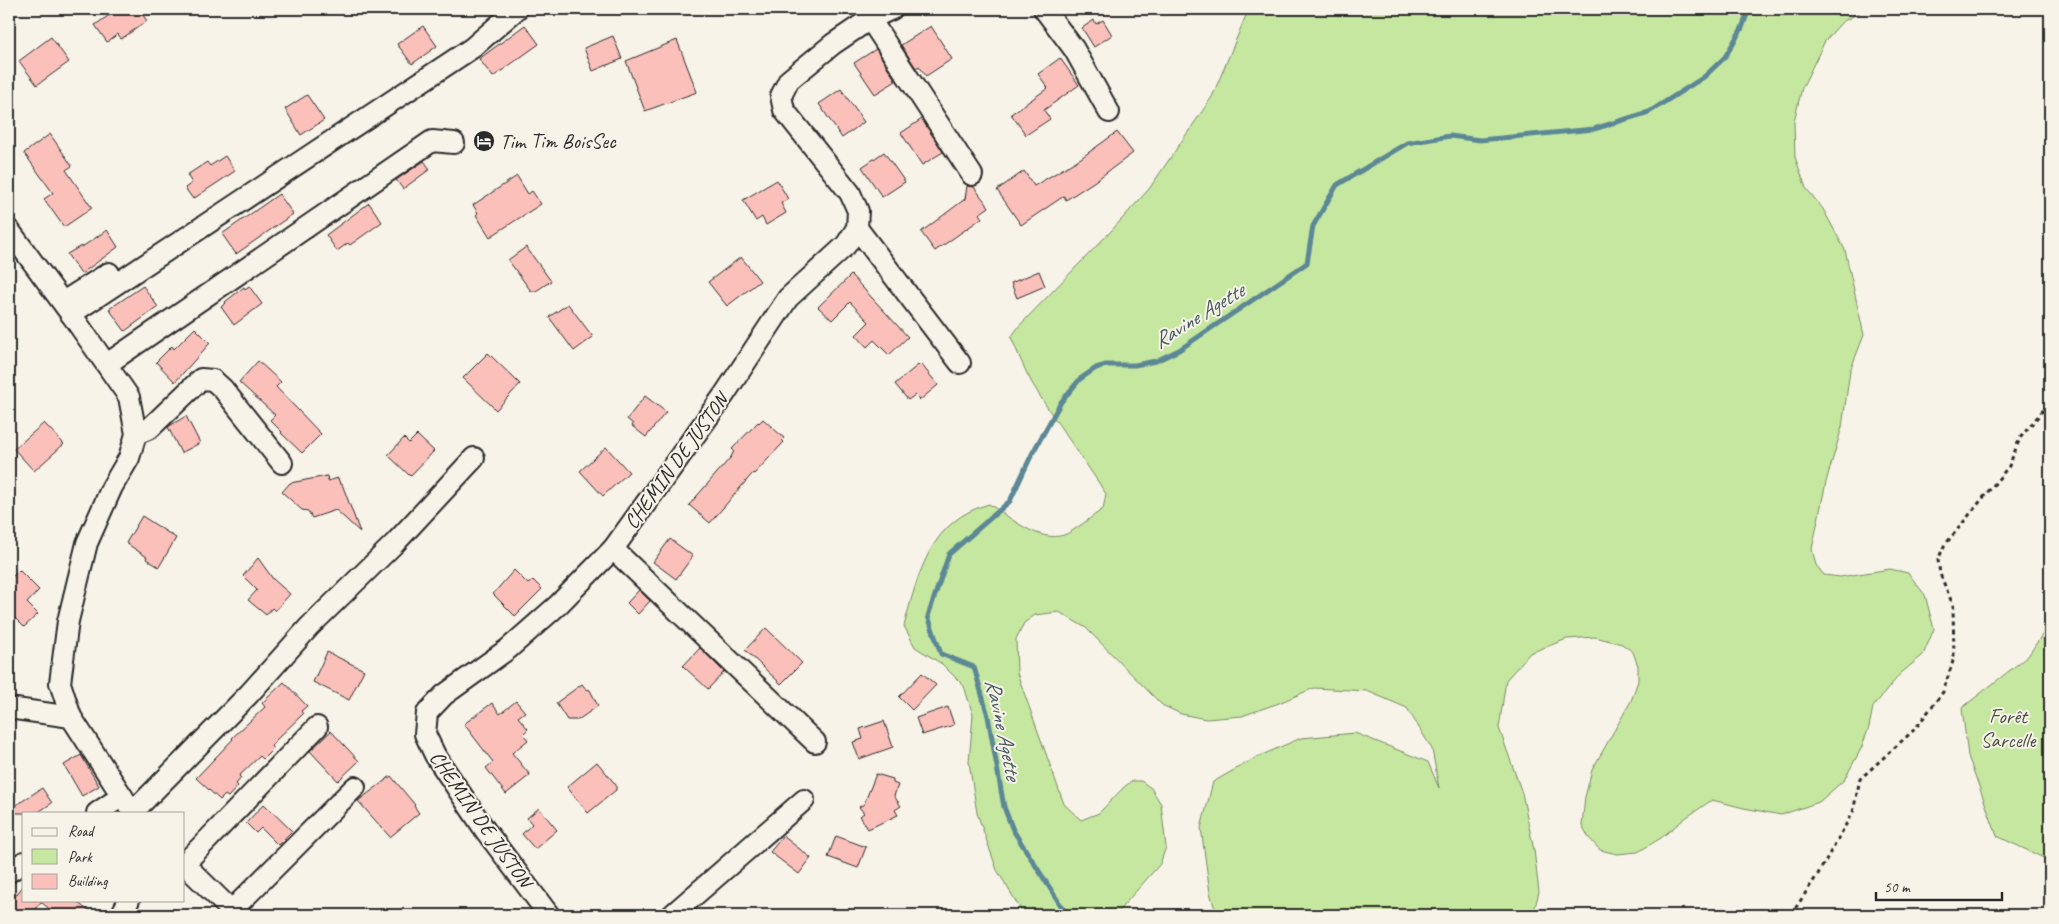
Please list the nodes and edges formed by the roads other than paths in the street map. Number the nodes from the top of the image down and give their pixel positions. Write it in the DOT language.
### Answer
graph roads {
  1 [pos="517,9"];
  2 [pos="892,9"];
  3 [pos="1044,9"];
  4 [pos="870,19"];
  5 [pos="1109,112"];
  6 [pos="306,142"];
  7 [pos="454,144"];
  8 [pos="972,175"];
  9 [pos="857,228"];
  10 [pos="10,235"];
  11 [pos="67,308"];
  12 [pos="960,363"];
  13 [pos="107,364"];
  14 [pos="136,434"];
  15 [pos="474,458"];
  16 [pos="282,463"];
  17 [pos="613,549"];
  18 [pos="9,708"];
  19 [pos="72,717"];
  20 [pos="317,726"];
  21 [pos="814,742"];
  22 [pos="355,787"];
  23 [pos="804,800"];
  24 [pos="129,807"];
  25 [pos="102,812"];
  26 [pos="22,863"];
  27 [pos="185,863"];
  28 [pos="185,865"];
  29 [pos="9,872"];
  30 [pos="128,902"];
  31 [pos="234,913"];
  32 [pos="121,915"];
  33 [pos="549,915"];
  34 [pos="672,915"];
  1 -- 11 [label="street"];
  2 -- 4 [label="street"];
  3 -- 5 [label="street"];
  4 -- 8 [label="street"];
  4 -- 9 [label="street"];
  6 -- 11 [label="street"];
  7 -- 13 [label="street"];
  9 -- 12 [label="street"];
  9 -- 17 [label="street, CHEMIN DE JUSTON"];
  10 -- 11 [label="street"];
  11 -- 13 [label="street"];
  13 -- 14 [label="street"];
  14 -- 16 [label="street"];
  14 -- 19 [label="street"];
  15 -- 24 [label="street"];
  17 -- 21 [label="street"];
  17 -- 33 [label="street, CHEMIN DE JUSTON"];
  18 -- 19 [label="street"];
  19 -- 24 [label="street"];
  20 -- 27 [label="street"];
  22 -- 31 [label="street"];
  23 -- 34 [label="street"];
  24 -- 25 [label="street"];
  26 -- 29 [label="street"];
  28 -- 31 [label="street"];
  30 -- 32 [label="street"];
}
